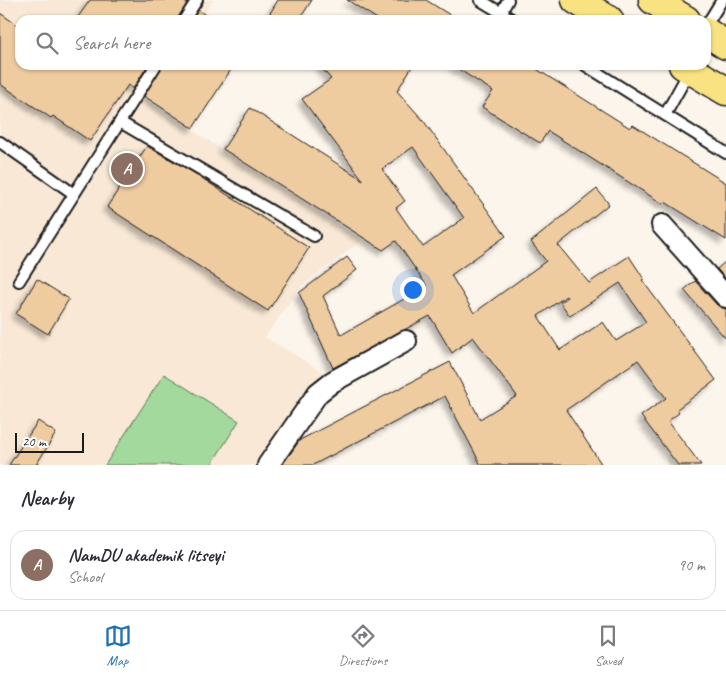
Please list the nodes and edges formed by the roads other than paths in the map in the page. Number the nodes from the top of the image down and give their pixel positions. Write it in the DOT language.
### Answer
graph roads {
  1 [pos="197,0"];
  2 [pos="480,0"];
  3 [pos="508,0"];
  4 [pos="653,0"];
  5 [pos="722,0"];
  6 [pos="581,6"];
  7 [pos="501,13"];
  8 [pos="187,15"];
  9 [pos="504,15"];
  10 [pos="599,15"];
  11 [pos="678,15"];
  12 [pos="711,18"];
  13 [pos="711,35"];
  14 [pos="726,45"];
  15 [pos="153,70"];
  16 [pos="593,70"];
  17 [pos="686,70"];
  18 [pos="692,70"];
  19 [pos="726,91"];
  20 [pos="665,115"];
  21 [pos="120,122"];
  22 [pos="0,142"];
  23 [pos="726,153"];
  24 [pos="74,194"];
  25 [pos="662,225"];
  26 [pos="314,236"];
  27 [pos="19,282"];
  28 [pos="726,297"];
  29 [pos="406,341"];
  30 [pos="268,465"];
  1 -- 8 [label="lane"];
  2 -- 7 [label="lane"];
  3 -- 7 [label="lane"];
  4 -- 11 [label="main road"];
  5 -- 12 [label="lane"];
  6 -- 10 [label="main road"];
  7 -- 9 [label="lane"];
  13 -- 14 [label="main road"];
  15 -- 21 [label="lane"];
  16 -- 20 [label="lane"];
  17 -- 20 [label="lane"];
  18 -- 19 [label="main road"];
  20 -- 23 [label="lane"];
  21 -- 24 [label="lane"];
  21 -- 26 [label="lane"];
  22 -- 24 [label="lane"];
  24 -- 27 [label="lane"];
  25 -- 28 [label="street"];
  29 -- 30 [label="street"];
}
